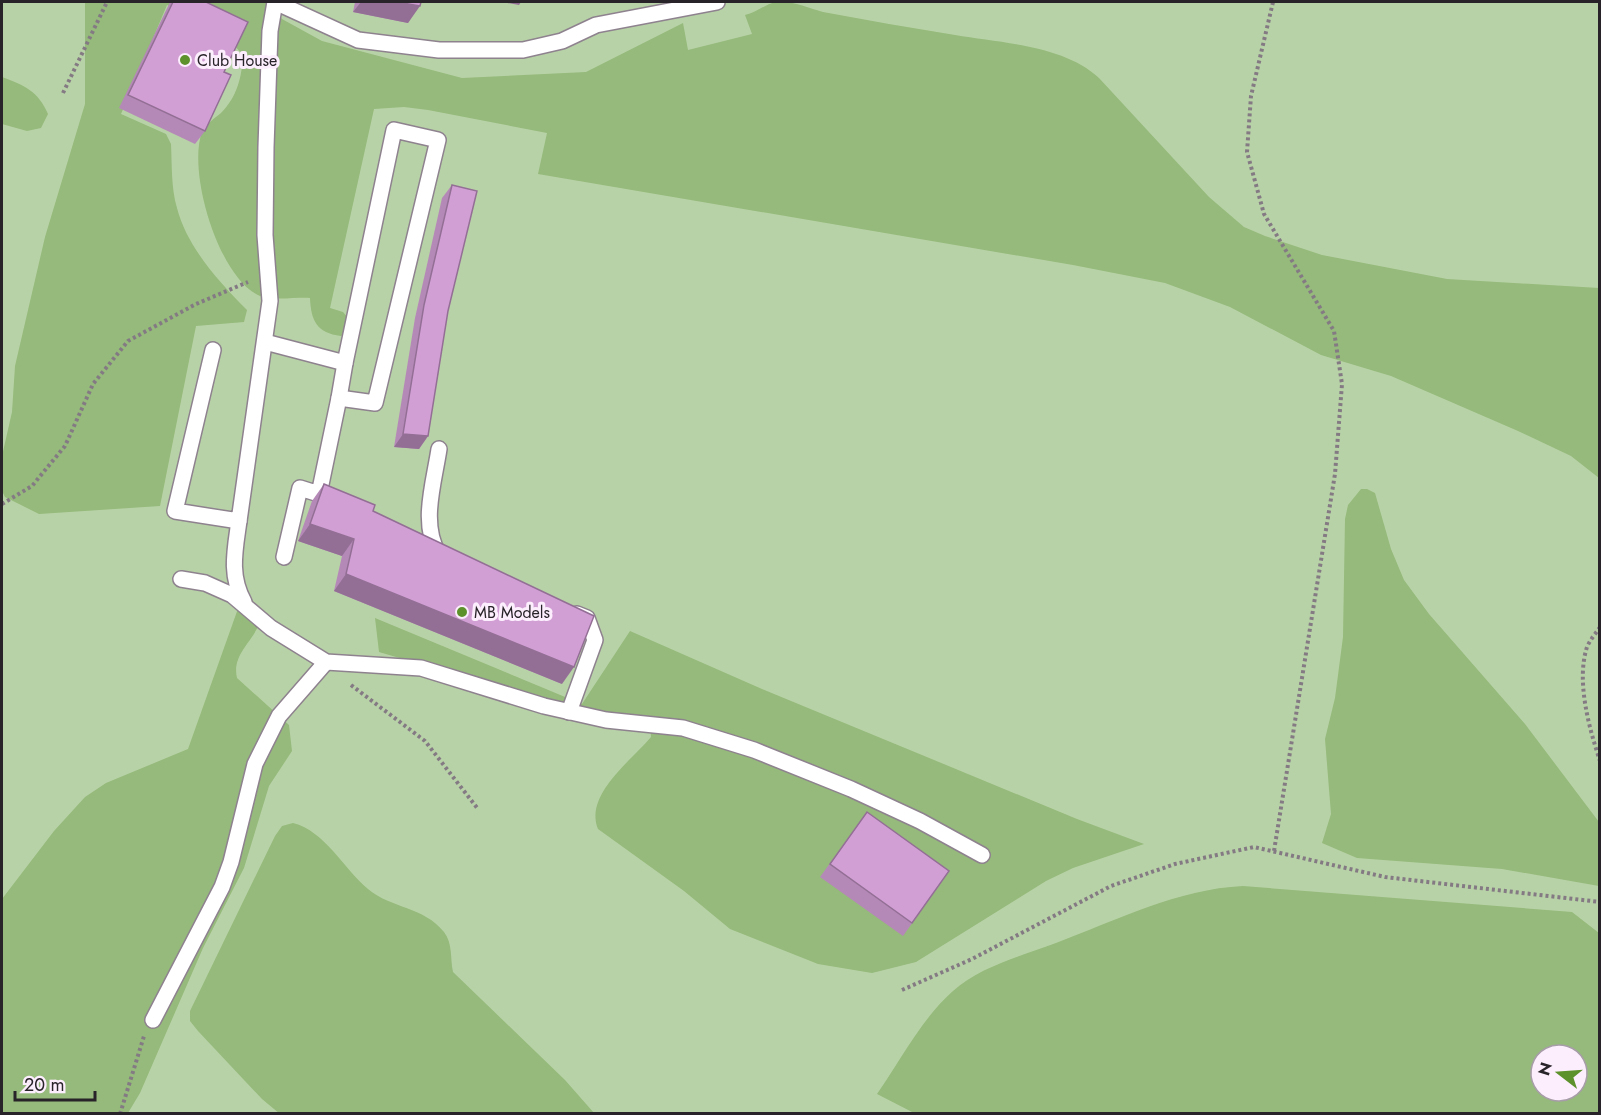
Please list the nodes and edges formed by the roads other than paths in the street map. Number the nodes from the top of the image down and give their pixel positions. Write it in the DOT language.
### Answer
graph roads {
  1 [pos="275,2"];
  2 [pos="717,2"];
  3 [pos="265,342"];
  4 [pos="213,351"];
  5 [pos="345,363"];
  6 [pos="339,398"];
  7 [pos="439,449"];
  8 [pos="239,521"];
  9 [pos="284,557"];
  10 [pos="454,566"];
  11 [pos="181,579"];
  12 [pos="248,608"];
  13 [pos="565,609"];
  14 [pos="326,662"];
  15 [pos="569,712"];
  16 [pos="982,855"];
  17 [pos="153,1020"];
  1 -- 2 [label="lane"];
  1 -- 3 [label="lane"];
  3 -- 5 [label="lane"];
  3 -- 8 [label="lane"];
  4 -- 8 [label="lane"];
  5 -- 6 [label="lane"];
  5 -- 6 [label="lane"];
  6 -- 9 [label="lane"];
  7 -- 10 [label="lane"];
  8 -- 12 [label="lane"];
  11 -- 12 [label="lane"];
  12 -- 14 [label="lane"];
  13 -- 15 [label="lane"];
  14 -- 15 [label="lane"];
  14 -- 17 [label="lane"];
  15 -- 16 [label="lane"];
}
